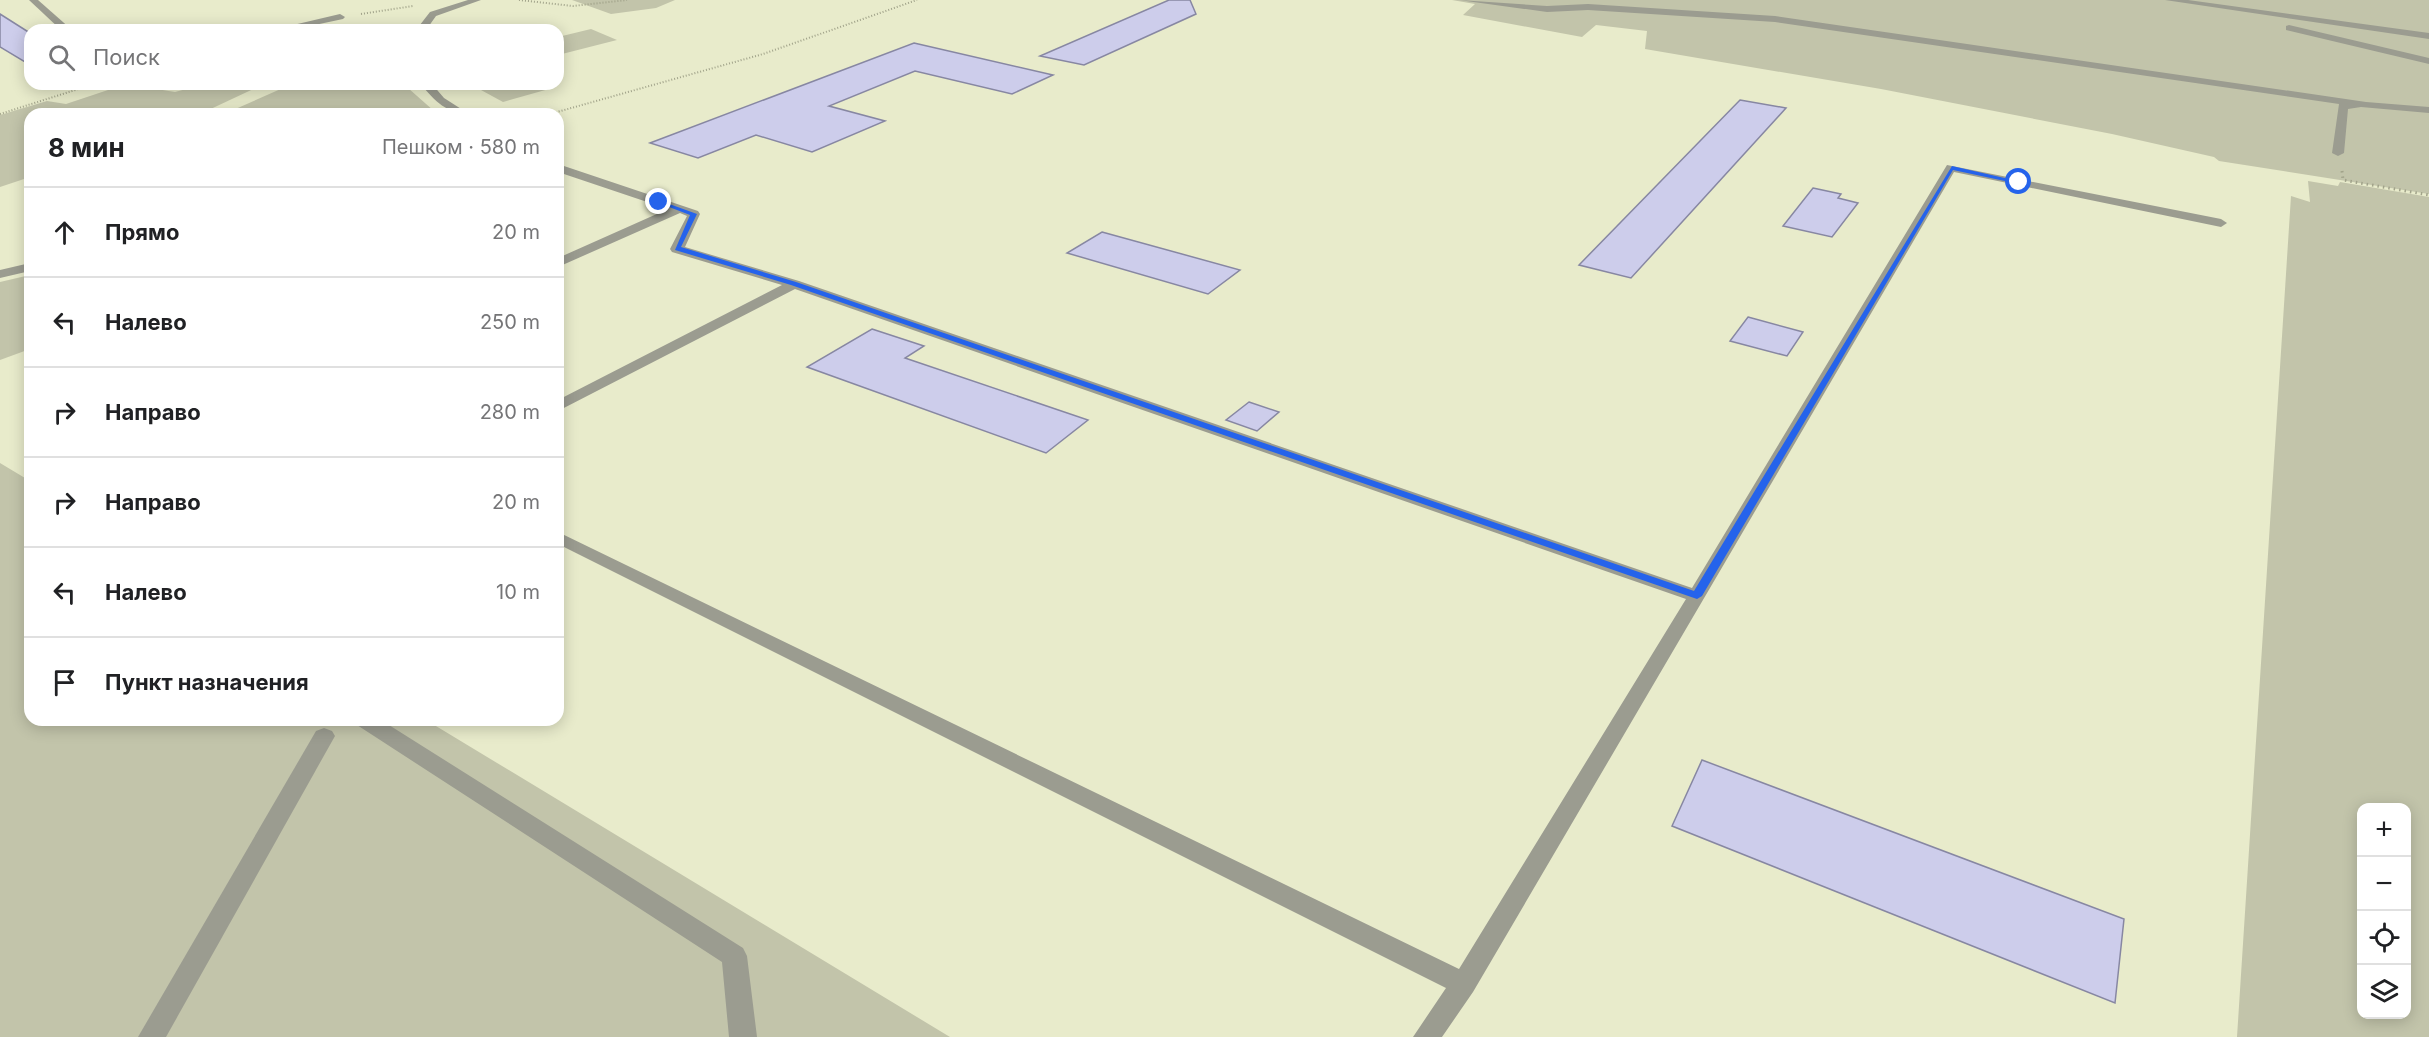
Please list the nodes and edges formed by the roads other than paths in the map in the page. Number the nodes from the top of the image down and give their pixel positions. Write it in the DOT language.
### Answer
graph roads {
  1 [pos="33,0"];
  2 [pos="477,0"];
  3 [pos="1463,0"];
  4 [pos="2169,0"];
  5 [pos="2218,9"];
  6 [pos="340,17"];
  7 [pos="60,24"];
  8 [pos="306,24"];
  9 [pos="426,24"];
  10 [pos="2429,36"];
  11 [pos="2429,61"];
  12 [pos="431,90"];
  13 [pos="2366,105"];
  14 [pos="454,108"];
  15 [pos="2429,110"];
  16 [pos="2338,153"];
  17 [pos="564,171"];
  18 [pos="679,209"];
  19 [pos="2221,223"];
  20 [pos="564,260"];
  21 [pos="24,268"];
  22 [pos="0,274"];
  23 [pos="794,284"];
  24 [pos="564,403"];
  25 [pos="564,540"];
  26 [pos="1697,596"];
  27 [pos="374,726"];
  28 [pos="324,736"];
  29 [pos="1464,984"];
  30 [pos="152,1037"];
  31 [pos="743,1037"];
  32 [pos="1427,1037"];
  1 -- 7 [label="street"];
  2 -- 9 [label="street"];
  3 -- 13 [label="street"];
  4 -- 5 [label="street"];
  5 -- 10 [label="street"];
  5 -- 11 [label="street"];
  6 -- 8 [label="street"];
  12 -- 14 [label="street"];
  13 -- 15 [label="street"];
  13 -- 16 [label="street"];
  17 -- 18 [label="street"];
  18 -- 20 [label="street"];
  18 -- 23 [label="street"];
  19 -- 26 [label="street"];
  21 -- 22 [label="street"];
  23 -- 24 [label="street"];
  23 -- 26 [label="street"];
  25 -- 29 [label="street"];
  26 -- 29 [label="street"];
  27 -- 31 [label="street"];
  28 -- 30 [label="street"];
  29 -- 32 [label="street"];
}
